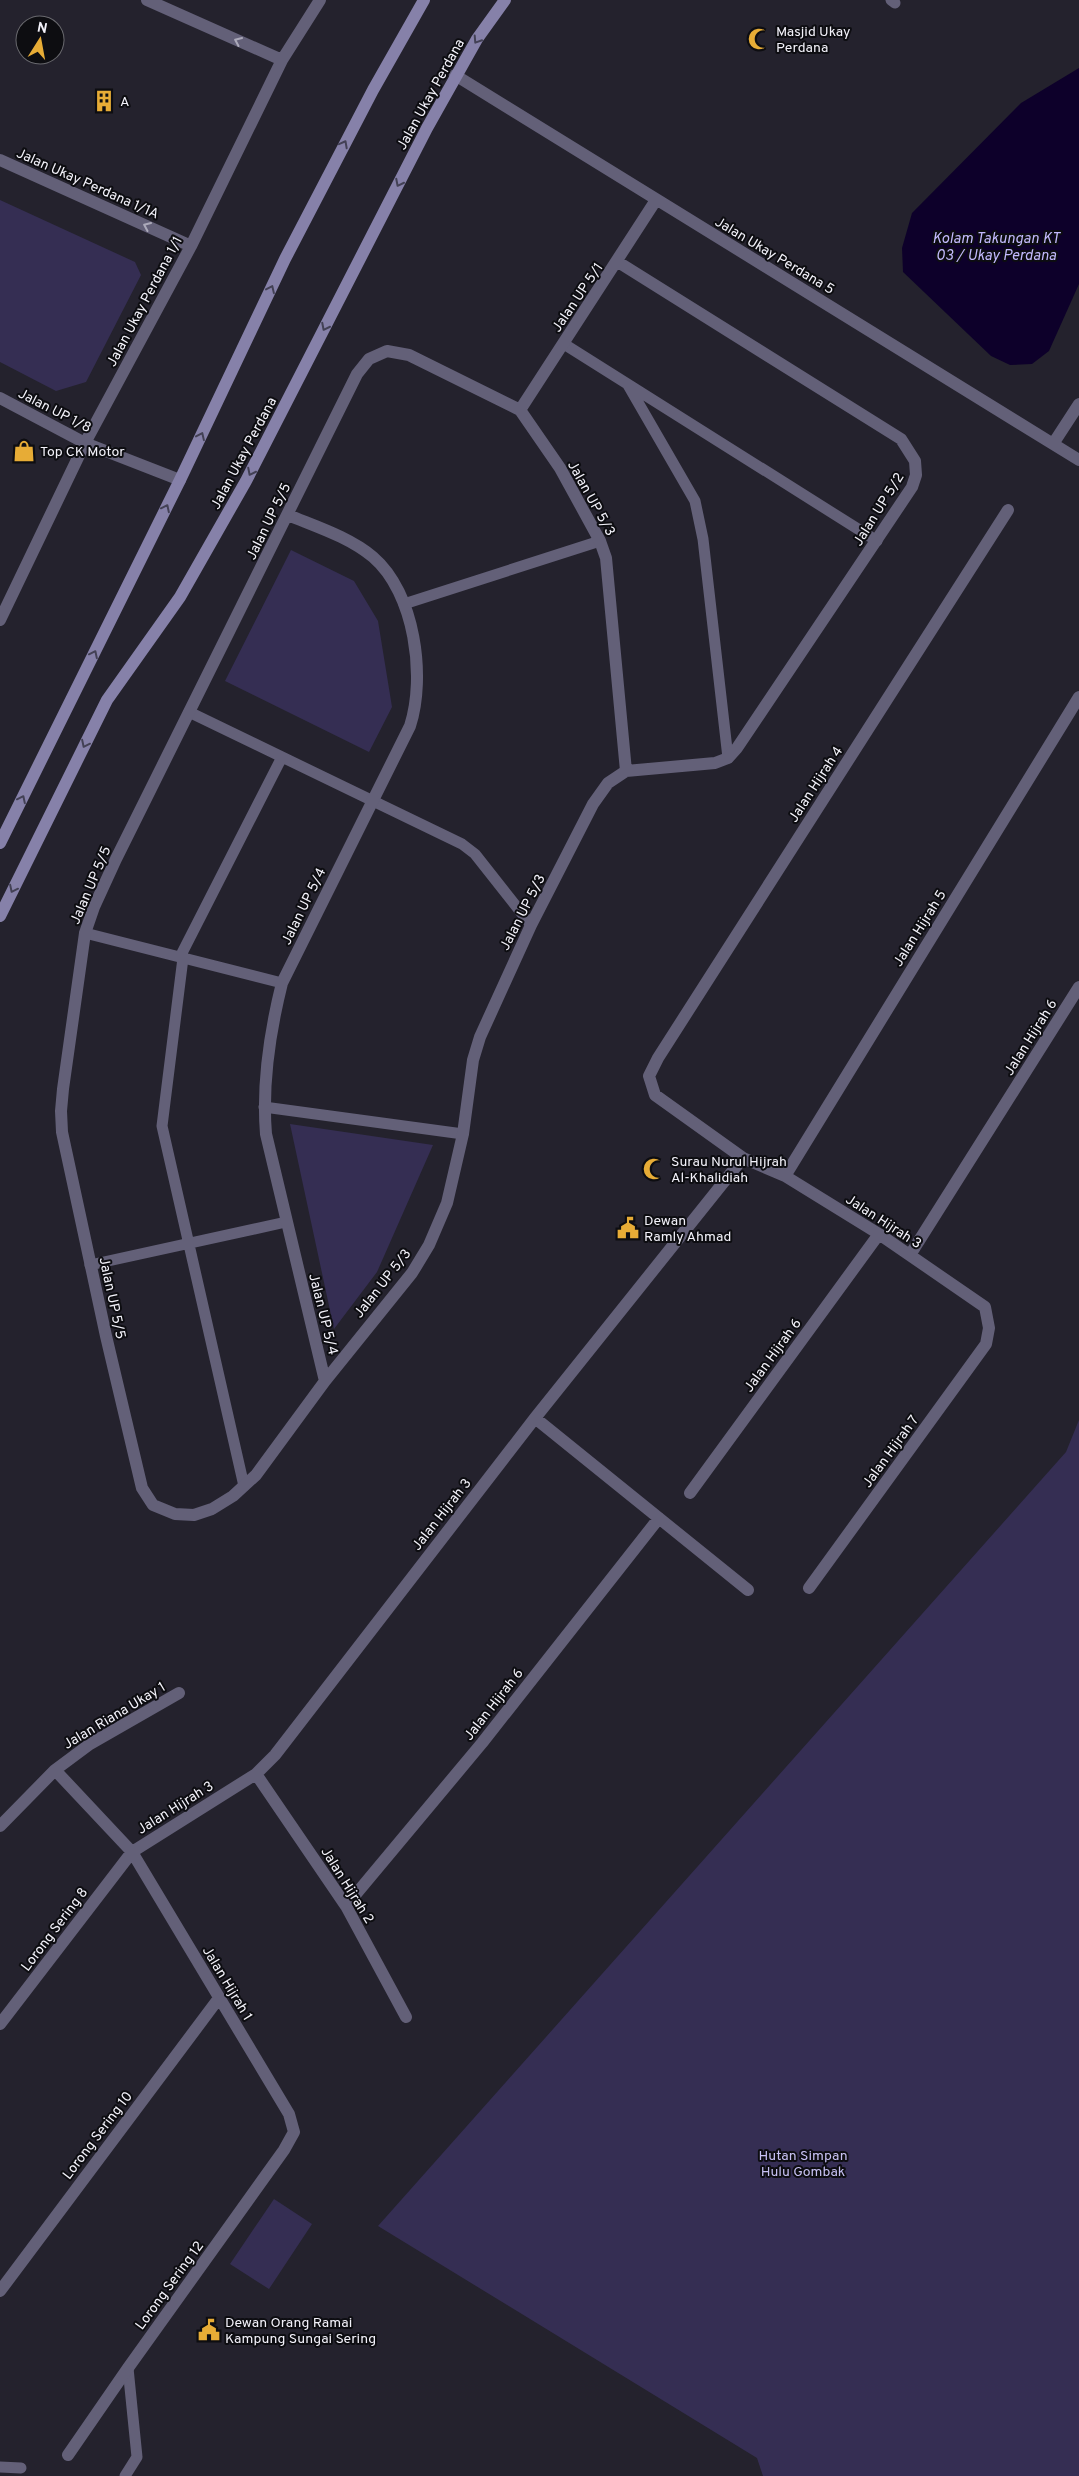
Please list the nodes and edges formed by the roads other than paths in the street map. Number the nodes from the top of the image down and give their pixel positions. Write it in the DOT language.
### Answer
graph roads {
  1 [pos="147,0"];
  2 [pos="320,0"];
  3 [pos="424,0"];
  4 [pos="505,0"];
  5 [pos="282,60"];
  6 [pos="455,75"];
  7 [pos="0,160"];
  8 [pos="656,200"];
  9 [pos="192,246"];
  10 [pos="618,262"];
  11 [pos="564,344"];
  12 [pos="369,359"];
  13 [pos="628,384"];
  14 [pos="0,398"];
  15 [pos="1079,404"];
  16 [pos="520,410"];
  17 [pos="85,443"];
  18 [pos="1054,444"];
  19 [pos="1079,460"];
  20 [pos="180,480"];
  21 [pos="1008,510"];
  22 [pos="288,515"];
  23 [pos="600,541"];
  24 [pos="877,541"];
  25 [pos="404,604"];
  26 [pos="0,620"];
  27 [pos="1079,697"];
  28 [pos="189,712"];
  29 [pos="282,757"];
  30 [pos="728,758"];
  31 [pos="626,771"];
  32 [pos="372,800"];
  33 [pos="0,843"];
  34 [pos="0,916"];
  35 [pos="531,925"];
  36 [pos="85,933"];
  37 [pos="182,958"];
  38 [pos="282,983"];
  39 [pos="1079,987"];
  40 [pos="649,1076"];
  41 [pos="264,1107"];
  42 [pos="463,1134"];
  43 [pos="743,1158"];
  44 [pos="785,1176"];
  45 [pos="286,1222"];
  46 [pos="879,1234"];
  47 [pos="190,1243"];
  48 [pos="910,1255"];
  49 [pos="90,1265"];
  50 [pos="989,1328"];
  51 [pos="325,1381"];
  52 [pos="535,1418"];
  53 [pos="244,1486"];
  54 [pos="690,1493"];
  55 [pos="175,1514"];
  56 [pos="659,1518"];
  57 [pos="809,1588"];
  58 [pos="748,1590"];
  59 [pos="179,1694"];
  60 [pos="55,1770"];
  61 [pos="256,1774"];
  62 [pos="0,1826"];
  63 [pos="132,1852"];
  64 [pos="346,1906"];
  65 [pos="219,1998"];
  66 [pos="406,2017"];
  67 [pos="0,2024"];
  68 [pos="294,2132"];
  69 [pos="0,2291"];
  70 [pos="128,2368"];
  71 [pos="68,2454"];
  72 [pos="0,2467"];
  73 [pos="21,2468"];
  74 [pos="124,2476"];
  5 -- 1 [label="street, one-way"];
  2 -- 5 [label="street, Jalan Ukay Perdana 1/1"];
  20 -- 3 [label="street, one-way"];
  4 -- 6 [label="street, Jalan Ukay Perdana, one-way"];
  5 -- 9 [label="street, Jalan Ukay Perdana 1/1"];
  6 -- 8 [label="street, Jalan Ukay Perdana 5"];
  6 -- 34 [label="street, Jalan Ukay Perdana, one-way"];
  9 -- 7 [label="street, Jalan Ukay Perdana 1/1A, one-way"];
  8 -- 10 [label="street, Jalan UP 5/1"];
  8 -- 18 [label="street, Jalan Ukay Perdana 5"];
  9 -- 17 [label="street, Jalan Ukay Perdana 1/1"];
  10 -- 11 [label="street, Jalan UP 5/1"];
  10 -- 24 [label="street, Jalan UP 5/2"];
  11 -- 13 [label="lane"];
  11 -- 16 [label="street, Jalan UP 5/1"];
  12 -- 16 [label="street, Jalan UP 5/3"];
  12 -- 22 [label="street, Jalan UP 5/5"];
  13 -- 24 [label="lane"];
  13 -- 30 [label="lane"];
  14 -- 17 [label="street, Jalan UP 1/8"];
  15 -- 18 [label="street"];
  16 -- 23 [label="street, Jalan UP 5/3"];
  17 -- 20 [label="street, Jalan UP 1/8"];
  17 -- 26 [label="street, Jalan Ukay Perdana 1/1"];
  18 -- 19 [label="street, Jalan Ukay Perdana 5"];
  33 -- 20 [label="street, one-way"];
  21 -- 40 [label="street, Jalan Hijrah 4"];
  22 -- 25 [label="street, Jalan UP 5/4"];
  22 -- 28 [label="street, Jalan UP 5/5"];
  23 -- 25 [label="lane"];
  23 -- 31 [label="street, Jalan UP 5/3"];
  24 -- 30 [label="street, Jalan UP 5/2"];
  25 -- 32 [label="street, Jalan UP 5/4"];
  27 -- 44 [label="street, Jalan Hijrah 5"];
  28 -- 29 [label="lane"];
  28 -- 36 [label="street, Jalan UP 5/5"];
  29 -- 32 [label="lane"];
  29 -- 37 [label="lane"];
  30 -- 31 [label="street"];
  31 -- 35 [label="street, Jalan UP 5/3"];
  32 -- 35 [label="lane"];
  32 -- 38 [label="street, Jalan UP 5/4"];
  35 -- 42 [label="street, Jalan UP 5/3"];
  36 -- 37 [label="lane"];
  36 -- 49 [label="street, Jalan UP 5/5"];
  37 -- 38 [label="lane"];
  37 -- 47 [label="lane"];
  38 -- 41 [label="street, Jalan UP 5/4"];
  39 -- 48 [label="street, Jalan Hijrah 6"];
  40 -- 43 [label="street, Jalan Hijrah 3"];
  41 -- 42 [label="lane"];
  41 -- 45 [label="street, Jalan UP 5/4"];
  42 -- 51 [label="street, Jalan UP 5/3"];
  43 -- 44 [label="street, Jalan Hijrah 3"];
  43 -- 52 [label="street, Jalan Hijrah 3"];
  44 -- 46 [label="street, Jalan Hijrah 3"];
  45 -- 47 [label="lane"];
  45 -- 51 [label="street, Jalan UP 5/4"];
  46 -- 48 [label="street, Jalan Hijrah 3"];
  46 -- 54 [label="street, Jalan Hijrah 6"];
  47 -- 49 [label="lane"];
  47 -- 53 [label="lane"];
  48 -- 50 [label="street, Jalan Hijrah 3"];
  49 -- 55 [label="street, Jalan UP 5/5"];
  50 -- 57 [label="street, Jalan Hijrah 7"];
  51 -- 53 [label="street, Jalan UP 5/3"];
  52 -- 56 [label="street"];
  52 -- 61 [label="street, Jalan Hijrah 3"];
  53 -- 55 [label="street, Jalan UP 5/3"];
  56 -- 58 [label="street"];
  56 -- 64 [label="street, Jalan Hijrah 6"];
  59 -- 60 [label="street, Jalan Riana Ukay 1"];
  60 -- 62 [label="street, Jalan Riana Ukay 1"];
  60 -- 63 [label="street, Jalan Hijrah 1"];
  61 -- 63 [label="street, Jalan Hijrah 3"];
  61 -- 64 [label="street, Jalan Hijrah 2"];
  63 -- 65 [label="street, Jalan Hijrah 1"];
  63 -- 67 [label="street, Lorong Sering 8"];
  64 -- 66 [label="street, Jalan Hijrah 2"];
  65 -- 68 [label="street, Jalan Hijrah 1"];
  65 -- 69 [label="street, Lorong Sering 10"];
  68 -- 70 [label="street, Lorong Sering 12"];
  70 -- 71 [label="street, Lorong Sering 12"];
  70 -- 74 [label="lane"];
  72 -- 73 [label="lane"];
}
